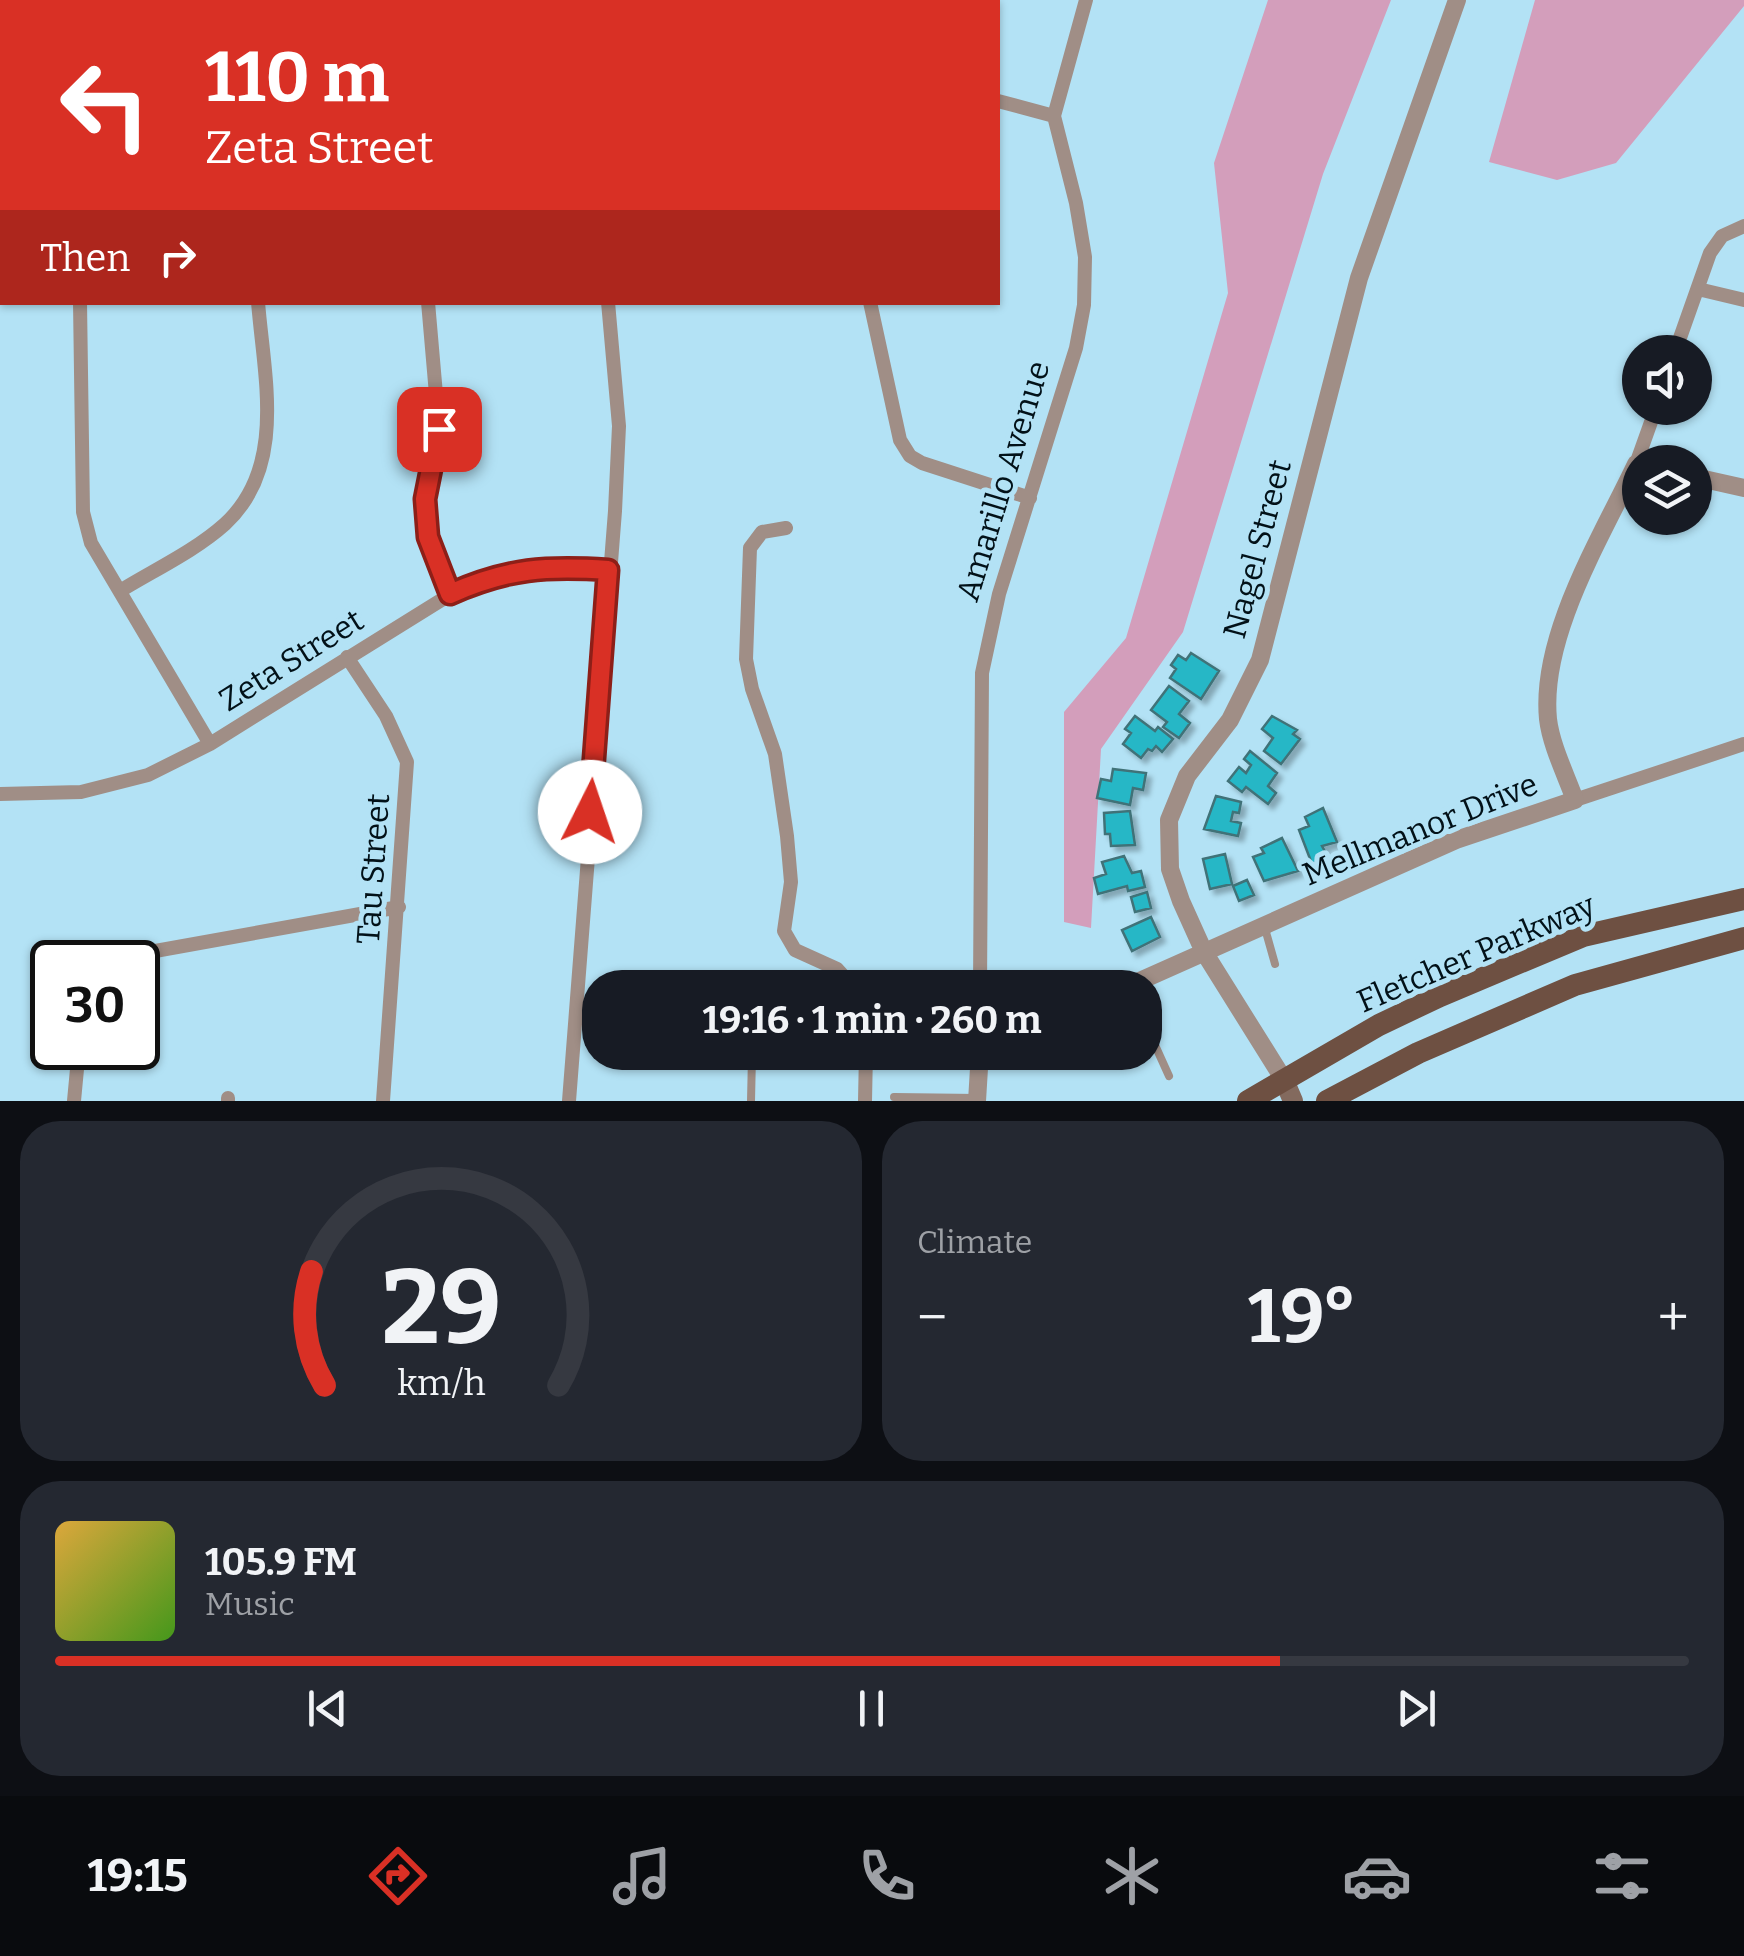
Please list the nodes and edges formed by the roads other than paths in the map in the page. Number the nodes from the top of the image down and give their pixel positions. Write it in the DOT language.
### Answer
graph roads {
  1 [pos="1086,0"];
  2 [pos="1458,0"];
  3 [pos="1000,102"];
  4 [pos="1054,116"];
  5 [pos="1744,226"];
  6 [pos="1698,289"];
  7 [pos="1744,300"];
  8 [pos="80,305"];
  9 [pos="258,305"];
  10 [pos="428,305"];
  11 [pos="608,305"];
  12 [pos="871,305"];
  13 [pos="1681,335"];
  14 [pos="1712,481"];
  15 [pos="1744,488"];
  16 [pos="1622,497"];
  17 [pos="1030,498"];
  18 [pos="786,528"];
  19 [pos="608,570"];
  20 [pos="120,590"];
  21 [pos="450,594"];
  22 [pos="347,657"];
  23 [pos="210,744"];
  24 [pos="1744,744"];
  25 [pos="0,794"];
  26 [pos="1575,800"];
  27 [pos="1744,900"];
  28 [pos="399,907"];
  29 [pos="1264,925"];
  30 [pos="1744,938"];
  31 [pos="160,950"];
  32 [pos="1204,952"];
  33 [pos="1276,964"];
  34 [pos="838,970"];
  35 [pos="980,970"];
  36 [pos="1162,971"];
  37 [pos="1162,1061"];
  38 [pos="77,1070"];
  39 [pos="752,1070"];
  40 [pos="866,1070"];
  41 [pos="979,1070"];
  42 [pos="1169,1076"];
  43 [pos="1288,1091"];
  44 [pos="894,1097"];
  45 [pos="978,1100"];
  46 [pos="74,1101"];
  47 [pos="383,1101"];
  48 [pos="569,1101"];
  49 [pos="751,1101"];
  50 [pos="865,1101"];
  51 [pos="1248,1101"];
  52 [pos="1327,1101"];
  1 -- 4 [label="street, Amarillo Avenue"];
  2 -- 32 [label="street, Nagel Street"];
  3 -- 4 [label="street"];
  4 -- 17 [label="street, Amarillo Avenue"];
  5 -- 6 [label="street"];
  6 -- 7 [label="street"];
  6 -- 13 [label="street"];
  8 -- 20 [label="street"];
  9 -- 20 [label="street"];
  10 -- 21 [label="street"];
  11 -- 19 [label="street"];
  12 -- 17 [label="street"];
  14 -- 15 [label="street"];
  16 -- 26 [label="street"];
  17 -- 35 [label="street, Amarillo Avenue"];
  18 -- 34 [label="street"];
  19 -- 21 [label="street, Zeta Street"];
  19 -- 48 [label="street"];
  20 -- 23 [label="street"];
  21 -- 22 [label="street, Zeta Street"];
  22 -- 23 [label="street, Zeta Street"];
  22 -- 28 [label="street, Tau Street"];
  23 -- 25 [label="street, Zeta Street"];
  24 -- 26 [label="street, Mellmanor Drive"];
  26 -- 29 [label="street, Mellmanor Drive"];
  27 -- 43 [label="main road, Fletcher Parkway"];
  28 -- 31 [label="street"];
  28 -- 47 [label="street, Tau Street"];
  29 -- 32 [label="street, Mellmanor Drive"];
  29 -- 33 [label="lane"];
  30 -- 52 [label="main road, Fletcher Parkway"];
  32 -- 36 [label="street, Mellmanor Drive"];
  32 -- 43 [label="street, Nagel Street"];
  37 -- 42 [label="lane"];
  38 -- 46 [label="street"];
  39 -- 49 [label="lane"];
  40 -- 50 [label="street"];
  41 -- 45 [label="street"];
  43 -- 51 [label="main road, Fletcher Parkway"];
  44 -- 45 [label="lane"];
}
